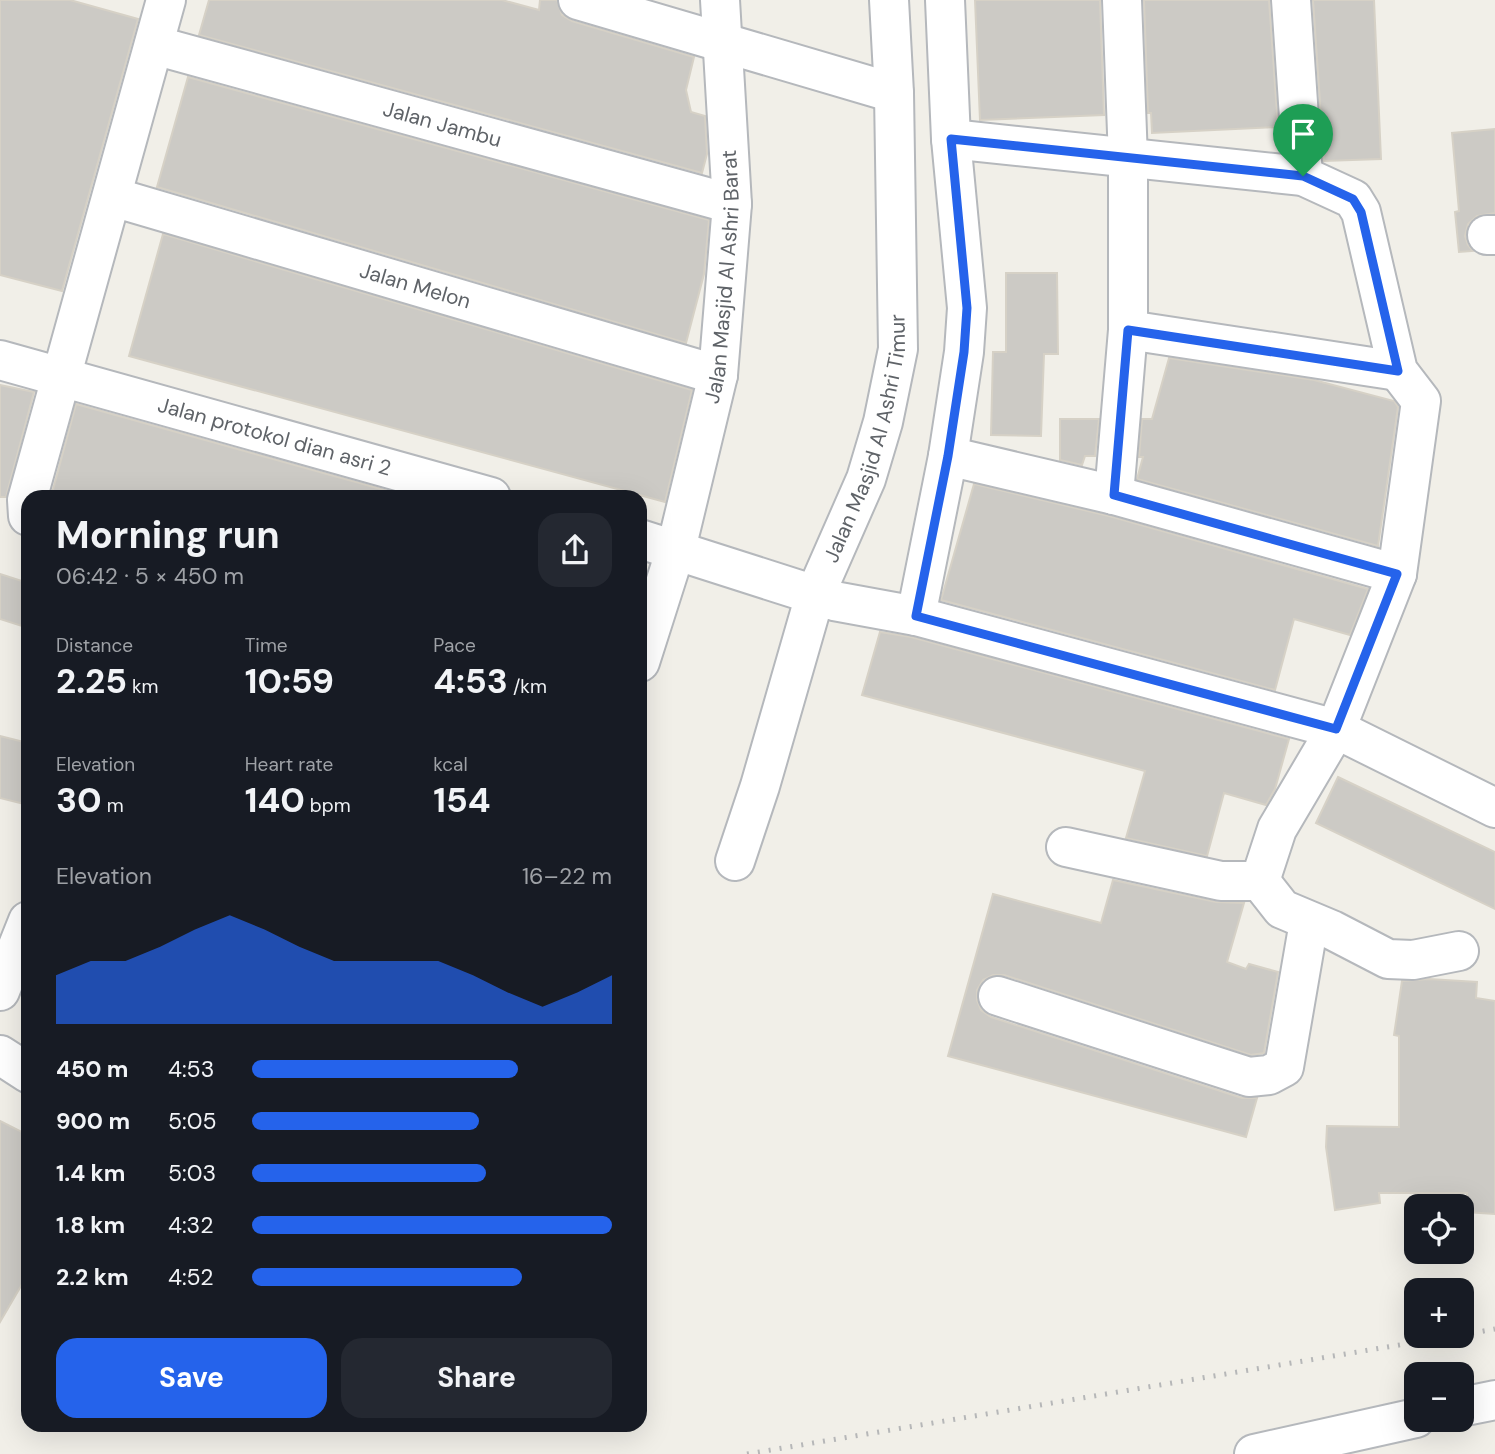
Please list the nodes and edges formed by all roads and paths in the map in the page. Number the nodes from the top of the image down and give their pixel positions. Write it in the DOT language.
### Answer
graph roads {
  1 [pos="166,0"];
  2 [pos="579,0"];
  3 [pos="720,0"];
  4 [pos="888,0"];
  5 [pos="944,0"];
  6 [pos="1122,0"];
  7 [pos="1291,0"];
  8 [pos="721,42"];
  9 [pos="154,45"];
  10 [pos="894,93"];
  11 [pos="951,139"];
  12 [pos="1128,159"];
  13 [pos="1303,176"];
  14 [pos="113,197"];
  15 [pos="732,204"];
  16 [pos="1128,330"];
  17 [pos="0,360"];
  18 [pos="1398,371"];
  19 [pos="718,375"];
  20 [pos="60,376"];
  21 [pos="948,456"];
  22 [pos="30,490"];
  23 [pos="466,490"];
  24 [pos="1114,495"];
  25 [pos="658,544"];
  26 [pos="1397,574"];
  27 [pos="825,598"];
  28 [pos="647,616"];
  29 [pos="916,616"];
  30 [pos="1336,729"];
  31 [pos="1495,808"];
  32 [pos="1066,847"];
  33 [pos="735,861"];
  34 [pos="1260,881"];
  35 [pos="1309,922"];
  36 [pos="21,938"];
  37 [pos="1459,951"];
  38 [pos="0,991"];
  39 [pos="998,996"];
  40 [pos="0,1055"];
  41 [pos="21,1068"];
  42 [pos="1495,1400"];
  43 [pos="1474,1404"];
  44 [pos="1404,1421"];
  45 [pos="1254,1454"];
  1 -- 9 [label="street"];
  2 -- 8 [label="street"];
  3 -- 8 [label="street, Jalan Masjid Al Ashri Barat"];
  4 -- 10 [label="street, Jalan Masjid Al Ashri Timur"];
  5 -- 11 [label="street"];
  6 -- 12 [label="street"];
  7 -- 13 [label="street"];
  8 -- 10 [label="street"];
  8 -- 15 [label="street, Jalan Masjid Al Ashri Barat"];
  9 -- 14 [label="street"];
  9 -- 15 [label="street, Jalan Jambu"];
  10 -- 27 [label="street, Jalan Masjid Al Ashri Timur"];
  11 -- 12 [label="street"];
  11 -- 21 [label="street"];
  12 -- 13 [label="street"];
  12 -- 16 [label="street"];
  13 -- 18 [label="street"];
  14 -- 19 [label="street, Jalan Melon"];
  14 -- 20 [label="street"];
  15 -- 19 [label="street, Jalan Masjid Al Ashri Barat"];
  16 -- 18 [label="street"];
  16 -- 24 [label="street"];
  17 -- 20 [label="street, Jalan protokol dian asri 2"];
  18 -- 26 [label="street"];
  19 -- 25 [label="street, Jalan Masjid Al Ashri Barat"];
  20 -- 22 [label="street"];
  20 -- 23 [label="street, Jalan protokol dian asri 2"];
  21 -- 24 [label="street"];
  21 -- 29 [label="street"];
  24 -- 26 [label="street"];
  25 -- 27 [label="street"];
  25 -- 28 [label="street, Jalan Masjid Al Ashri Barat"];
  26 -- 30 [label="street"];
  27 -- 29 [label="street"];
  27 -- 33 [label="street, Jalan Masjid Al Ashri Timur"];
  29 -- 30 [label="street"];
  30 -- 31 [label="street"];
  30 -- 34 [label="street"];
  32 -- 34 [label="street"];
  34 -- 35 [label="street"];
  35 -- 37 [label="street"];
  35 -- 39 [label="street"];
  36 -- 38 [label="street"];
  40 -- 41 [label="street"];
  42 -- 43 [label="street"];
  44 -- 45 [label="street"];
}
